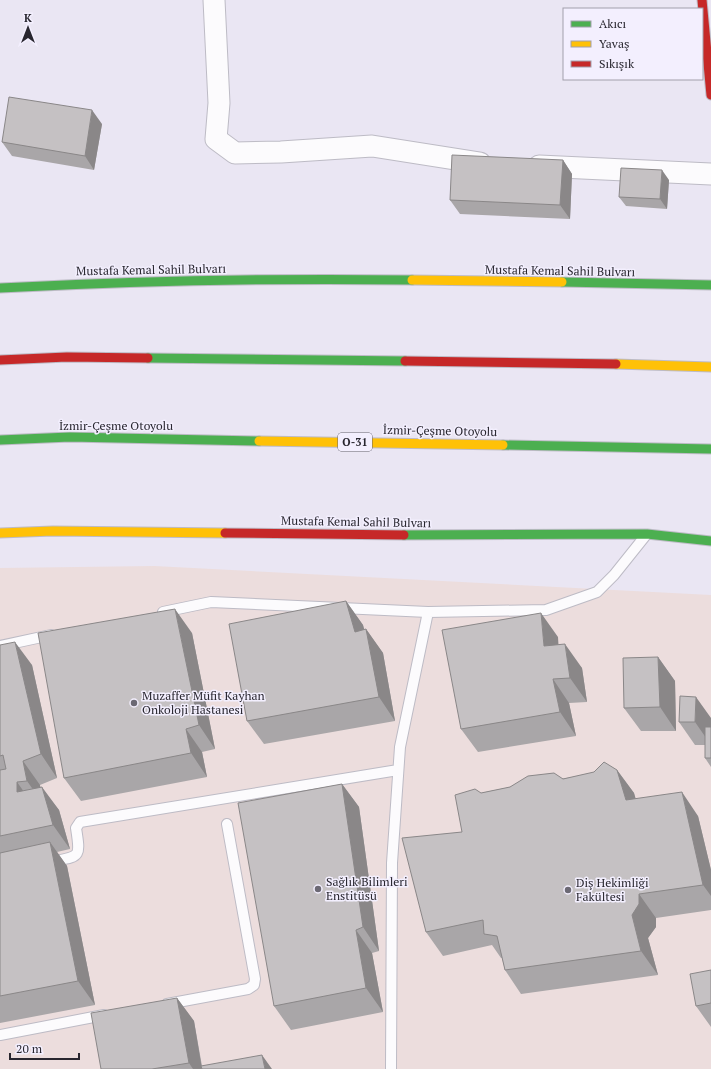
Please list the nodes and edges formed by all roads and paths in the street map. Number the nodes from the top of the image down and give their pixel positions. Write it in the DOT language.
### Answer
graph roads {
  1 [pos="214,0"];
  2 [pos="703,11"];
  3 [pos="711,95"];
  4 [pos="711,174"];
  5 [pos="711,285"];
  6 [pos="0,288"];
  7 [pos="0,360"];
  8 [pos="711,367"];
  9 [pos="0,440"];
  10 [pos="711,449"];
  11 [pos="0,532"];
  12 [pos="647,534"];
  13 [pos="711,541"];
  14 [pos="428,612"];
  15 [pos="156,613"];
  16 [pos="62,633"];
  17 [pos="0,646"];
  18 [pos="398,770"];
  19 [pos="227,824"];
  20 [pos="36,865"];
  21 [pos="155,1006"];
  22 [pos="116,1013"];
  23 [pos="0,1035"];
  24 [pos="391,1069"];
  1 -- 4 [label="street"];
  2 -- 3 [label="main road"];
  5 -- 6 [label="main road, Mustafa Kemal Sahil Bulvarı"];
  7 -- 8 [label="main road"];
  9 -- 10 [label="main road, İzmir-Çeşme Otoyolu / O-31"];
  11 -- 12 [label="main road, Mustafa Kemal Sahil Bulvarı"];
  12 -- 13 [label="main road, Mustafa Kemal Sahil Bulvarı"];
  12 -- 14 [label="lane"];
  14 -- 15 [label="lane"];
  14 -- 18 [label="lane"];
  16 -- 17 [label="lane"];
  18 -- 20 [label="lane"];
  18 -- 24 [label="lane"];
  19 -- 21 [label="lane"];
  22 -- 23 [label="lane"];
}
